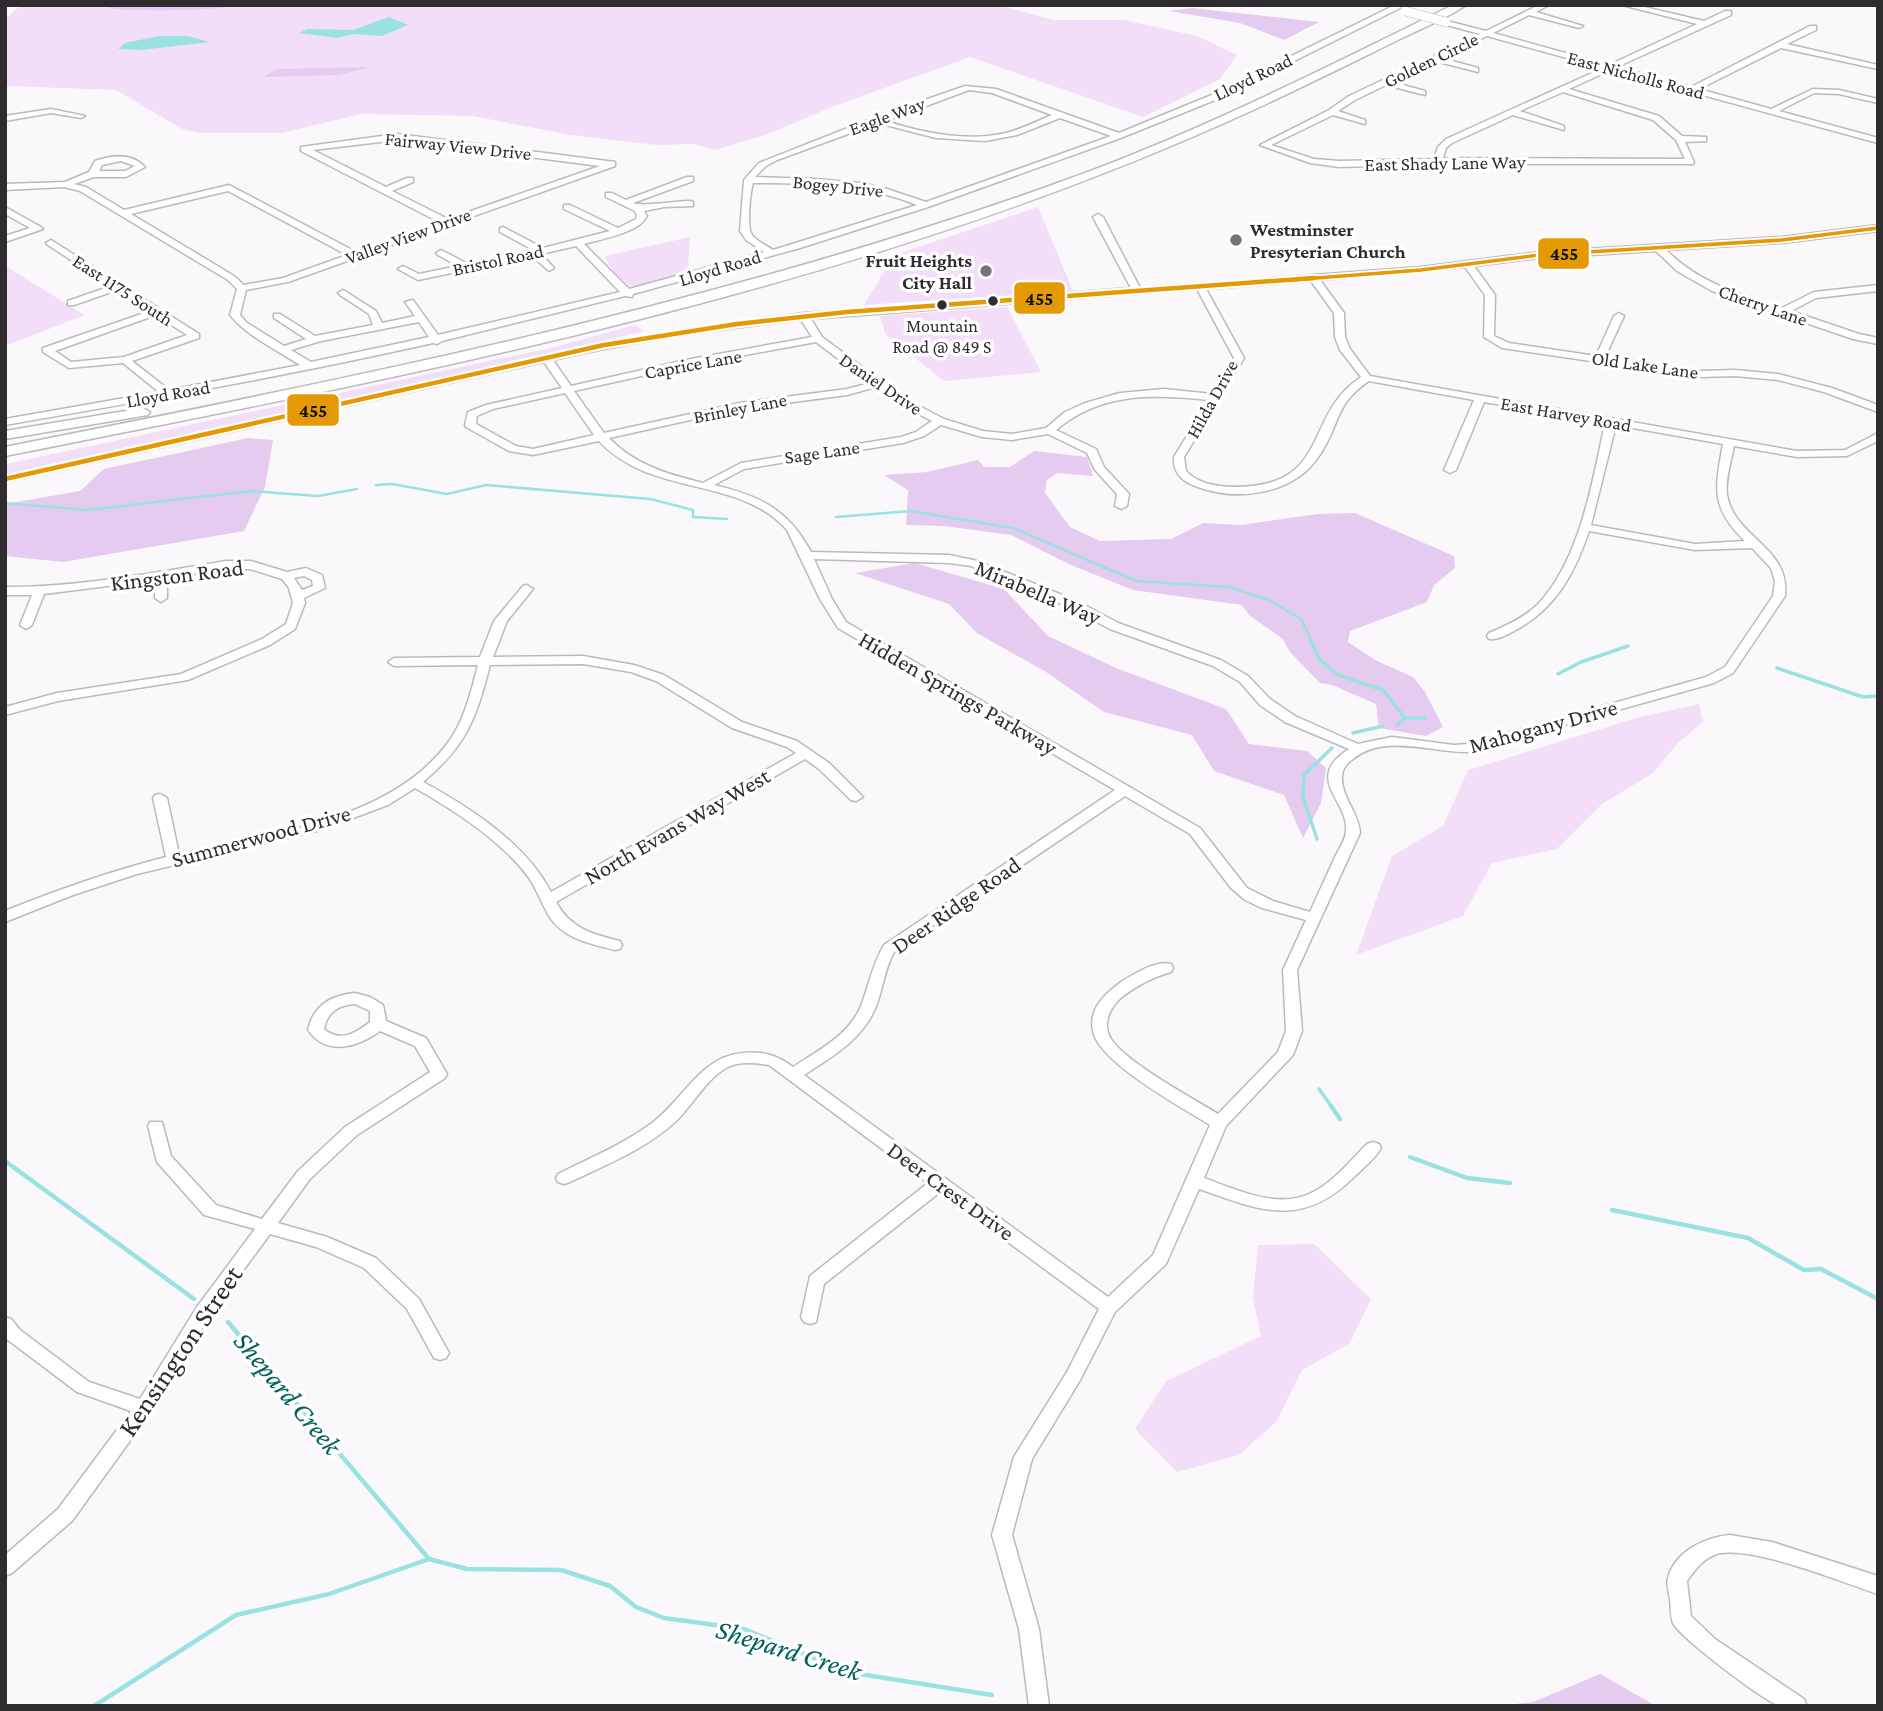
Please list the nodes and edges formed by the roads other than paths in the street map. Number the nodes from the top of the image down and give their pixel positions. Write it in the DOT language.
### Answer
graph roads {
  1 [pos="1382,5"];
  2 [pos="1434,5"];
  3 [pos="1461,5"];
  4 [pos="1545,5"];
  5 [pos="1626,5"];
  6 [pos="1401,8"];
  7 [pos="1529,13"];
  8 [pos="1728,13"];
  9 [pos="1705,24"];
  10 [pos="1579,26"];
  11 [pos="1813,28"];
  12 [pos="1487,34"];
  13 [pos="1780,45"];
  14 [pos="1436,59"];
  15 [pos="1878,59"];
  16 [pos="1868,64"];
  17 [pos="1609,67"];
  18 [pos="1878,67"];
  19 [pos="1475,70"];
  20 [pos="1385,82"];
  21 [pos="1562,89"];
  22 [pos="1692,90"];
  23 [pos="1422,93"];
  24 [pos="1878,101"];
  25 [pos="1514,111"];
  26 [pos="1332,112"];
  27 [pos="1771,112"];
  28 [pos="1059,115"];
  29 [pos="81,116"];
  30 [pos="5,119"];
  31 [pos="1319,119"];
  32 [pos="876,120"];
  33 [pos="1362,122"];
  34 [pos="1561,128"];
  35 [pos="1117,135"];
  36 [pos="1680,139"];
  37 [pos="1703,139"];
  38 [pos="1878,141"];
  39 [pos="1438,161"];
  40 [pos="612,164"];
  41 [pos="93,174"];
  42 [pos="690,179"];
  43 [pos="410,180"];
  44 [pos="748,180"];
  45 [pos="66,184"];
  46 [pos="5,187"];
  47 [pos="386,191"];
  48 [pos="609,195"];
  49 [pos="625,203"];
  50 [pos="690,204"];
  51 [pos="925,205"];
  52 [pos="567,207"];
  53 [pos="639,209"];
  54 [pos="5,210"];
  55 [pos="123,213"];
  56 [pos="1098,217"];
  57 [pos="446,222"];
  58 [pos="1878,228"];
  59 [pos="503,230"];
  60 [pos="618,232"];
  61 [pos="5,239"];
  62 [pos="51,243"];
  63 [pos="579,243"];
  64 [pos="1659,248"];
  65 [pos="539,252"];
  66 [pos="441,253"];
  67 [pos="771,253"];
  68 [pos="355,254"];
  69 [pos="1469,266"];
  70 [pos="467,267"];
  71 [pos="549,268"];
  72 [pos="403,269"];
  73 [pos="1314,278"];
  74 [pos="1200,286"];
  75 [pos="117,287"];
  76 [pos="242,288"];
  77 [pos="1878,288"];
  78 [pos="1138,291"];
  79 [pos="343,293"];
  80 [pos="629,295"];
  81 [pos="410,302"];
  82 [pos="71,303"];
  83 [pos="156,312"];
  84 [pos="1783,312"];
  85 [pos="277,316"];
  86 [pos="804,316"];
  87 [pos="1619,316"];
  88 [pos="422,318"];
  89 [pos="378,326"];
  90 [pos="313,339"];
  91 [pos="817,340"];
  92 [pos="437,341"];
  93 [pos="1878,341"];
  94 [pos="285,349"];
  95 [pos="1600,358"];
  96 [pos="547,359"];
  97 [pos="125,360"];
  98 [pos="311,367"];
  99 [pos="1367,378"];
  100 [pos="877,384"];
  101 [pos="569,389"];
  102 [pos="168,394"];
  103 [pos="1215,397"];
  104 [pos="1480,399"];
  105 [pos="1878,409"];
  106 [pos="195,414"];
  107 [pos="940,421"];
  108 [pos="5,422"];
  109 [pos="1611,422"];
  110 [pos="1049,431"];
  111 [pos="1878,436"];
  112 [pos="5,437"];
  113 [pos="604,438"];
  114 [pos="1729,442"];
  115 [pos="5,452"];
  116 [pos="5,459"];
  117 [pos="1450,470"];
  118 [pos="5,479"];
  119 [pos="705,486"];
  120 [pos="1121,506"];
  121 [pos="1584,527"];
  122 [pos="1753,544"];
  123 [pos="804,555"];
  124 [pos="161,576"];
  125 [pos="286,576"];
  126 [pos="527,589"];
  127 [pos="5,591"];
  128 [pos="39,591"];
  129 [pos="298,596"];
  130 [pos="161,598"];
  131 [pos="26,625"];
  132 [pos="1493,636"];
  133 [pos="1196,639"];
  134 [pos="1183,651"];
  135 [pos="488,660"];
  136 [pos="394,662"];
  137 [pos="5,711"];
  138 [pos="1357,748"];
  139 [pos="805,753"];
  140 [pos="415,783"];
  141 [pos="1124,790"];
  142 [pos="856,797"];
  143 [pos="160,798"];
  144 [pos="173,859"];
  145 [pos="550,899"];
  146 [pos="5,917"];
  147 [pos="1314,918"];
  148 [pos="615,945"];
  149 [pos="1166,968"];
  150 [pos="378,1024"];
  151 [pos="793,1074"];
  152 [pos="1219,1123"];
  153 [pos="156,1126"];
  154 [pos="1373,1148"];
  155 [pos="565,1178"];
  156 [pos="1195,1181"];
  157 [pos="940,1182"];
  158 [pos="267,1226"];
  159 [pos="1109,1307"];
  160 [pos="810,1317"];
  161 [pos="5,1324"];
  162 [pos="440,1353"];
  163 [pos="144,1408"];
  164 [pos="5,1567"];
  165 [pos="1878,1585"];
  166 [pos="1039,1706"];
  167 [pos="1797,1706"];
  1 -- 6 [label="street, East Nicholls Road"];
  2 -- 112 [label="highway"];
  3 -- 106 [label="highway"];
  4 -- 7 [label="street, Golden Circle"];
  5 -- 9 [label="street"];
  6 -- 12 [label="street, East Nicholls Road, bridge"];
  6 -- 35 [label="street, Lloyd Road"];
  7 -- 10 [label="street"];
  7 -- 12 [label="street, Golden Circle"];
  8 -- 9 [label="street"];
  9 -- 17 [label="street"];
  11 -- 13 [label="street"];
  12 -- 14 [label="street, Golden Circle"];
  12 -- 17 [label="street, East Nicholls Road"];
  13 -- 16 [label="street"];
  13 -- 22 [label="street"];
  14 -- 19 [label="street"];
  14 -- 20 [label="street, Golden Circle"];
  15 -- 16 [label="street"];
  16 -- 18 [label="street"];
  17 -- 21 [label="street"];
  17 -- 22 [label="street, East Nicholls Road"];
  20 -- 23 [label="street"];
  20 -- 26 [label="street, Golden Circle"];
  21 -- 25 [label="street"];
  21 -- 36 [label="street"];
  22 -- 27 [label="street, East Nicholls Road"];
  24 -- 27 [label="street"];
  25 -- 34 [label="street"];
  25 -- 39 [label="street"];
  26 -- 31 [label="street, Golden Circle"];
  26 -- 33 [label="street"];
  27 -- 38 [label="street, East Nicholls Road"];
  28 -- 32 [label="street"];
  28 -- 32 [label="street, Eagle Way"];
  28 -- 35 [label="street, Eagle Way"];
  29 -- 30 [label="street"];
  31 -- 39 [label="street, East Shady Lane Way"];
  32 -- 44 [label="street, Eagle Way"];
  35 -- 51 [label="street, Lloyd Road"];
  36 -- 37 [label="street"];
  36 -- 39 [label="street, East Shady Lane Way"];
  40 -- 47 [label="street, Fairway View Drive"];
  40 -- 57 [label="street, Valley View Drive"];
  41 -- 45 [label="street"];
  42 -- 49 [label="street"];
  43 -- 47 [label="street"];
  44 -- 51 [label="street, Bogey Drive"];
  44 -- 67 [label="street"];
  45 -- 46 [label="street"];
  45 -- 55 [label="street"];
  47 -- 57 [label="street"];
  48 -- 49 [label="street"];
  49 -- 53 [label="street"];
  50 -- 53 [label="street"];
  51 -- 67 [label="street, Lloyd Road"];
  52 -- 60 [label="street"];
  53 -- 60 [label="street, Bristol Road"];
  54 -- 61 [label="street"];
  55 -- 68 [label="street"];
  55 -- 76 [label="street"];
  56 -- 78 [label="street"];
  57 -- 68 [label="street, Valley View Drive"];
  58 -- 64 [label="street"];
  59 -- 65 [label="street"];
  60 -- 63 [label="street, Bristol Road"];
  62 -- 75 [label="street, East 1175 South"];
  63 -- 65 [label="street, Bristol Road"];
  63 -- 80 [label="street"];
  64 -- 69 [label="street"];
  64 -- 84 [label="street, Cherry Lane"];
  65 -- 70 [label="street, Bristol Road"];
  65 -- 71 [label="street"];
  66 -- 70 [label="street"];
  67 -- 80 [label="street, Lloyd Road"];
  68 -- 76 [label="street, Valley View Drive"];
  69 -- 73 [label="street"];
  69 -- 95 [label="street, Old Lake Lane"];
  70 -- 72 [label="street, Bristol Road"];
  73 -- 74 [label="street"];
  73 -- 99 [label="street"];
  74 -- 78 [label="street"];
  74 -- 103 [label="street, Hilda Drive"];
  75 -- 82 [label="street"];
  75 -- 83 [label="street, East 1175 South"];
  76 -- 94 [label="street"];
  77 -- 84 [label="street"];
  78 -- 86 [label="street"];
  79 -- 89 [label="street"];
  80 -- 92 [label="street, Lloyd Road"];
  81 -- 88 [label="street"];
  83 -- 97 [label="street, East 1175 South"];
  83 -- 97 [label="street"];
  84 -- 93 [label="street, Cherry Lane"];
  85 -- 90 [label="street"];
  86 -- 91 [label="street, Daniel Drive"];
  86 -- 96 [label="street"];
  87 -- 95 [label="street"];
  88 -- 89 [label="street"];
  88 -- 92 [label="street"];
  89 -- 90 [label="street"];
  90 -- 94 [label="street"];
  91 -- 100 [label="street, Daniel Drive"];
  91 -- 101 [label="street, Caprice Lane"];
  92 -- 98 [label="street, Lloyd Road"];
  94 -- 98 [label="street"];
  95 -- 105 [label="street, Old Lake Lane"];
  96 -- 101 [label="street, Hidden Springs Parkway"];
  96 -- 118 [label="street"];
  97 -- 102 [label="street"];
  98 -- 102 [label="street, Lloyd Road"];
  99 -- 103 [label="street, Hilda Drive"];
  99 -- 104 [label="street, East Harvey Road"];
  100 -- 107 [label="street, Daniel Drive"];
  100 -- 113 [label="street, Brinley Lane"];
  101 -- 113 [label="street, Hidden Springs Parkway"];
  101 -- 113 [label="street, Caprice Lane"];
  102 -- 108 [label="street, Lloyd Road"];
  103 -- 110 [label="street, Daniel Drive"];
  104 -- 109 [label="street, East Harvey Road"];
  104 -- 117 [label="street"];
  106 -- 115 [label="highway"];
  106 -- 116 [label="highway"];
  107 -- 110 [label="street, Daniel Drive"];
  107 -- 119 [label="street, Sage Lane"];
  109 -- 114 [label="street, East Harvey Road"];
  109 -- 121 [label="street"];
  110 -- 120 [label="street"];
  111 -- 114 [label="street, East Harvey Road"];
  113 -- 119 [label="street, Hidden Springs Parkway"];
  114 -- 122 [label="street, Mahogany Drive"];
  119 -- 123 [label="street, Hidden Springs Parkway"];
  121 -- 122 [label="street"];
  121 -- 132 [label="street"];
  122 -- 138 [label="street, Mahogany Drive"];
  123 -- 134 [label="street, Mirabella Way"];
  123 -- 141 [label="street, Hidden Springs Parkway"];
  124 -- 125 [label="street, Kingston Road"];
  124 -- 128 [label="street, Kingston Road"];
  124 -- 130 [label="street"];
  125 -- 129 [label="street"];
  125 -- 129 [label="street, Kingston Road"];
  126 -- 135 [label="street, Summerwood Drive"];
  127 -- 128 [label="street, Kingston Road"];
  128 -- 131 [label="street"];
  129 -- 137 [label="street"];
  133 -- 134 [label="street"];
  134 -- 138 [label="street, Mirabella Way"];
  135 -- 136 [label="street"];
  135 -- 139 [label="street"];
  135 -- 140 [label="street, Summerwood Drive"];
  138 -- 147 [label="street"];
  139 -- 142 [label="street"];
  139 -- 145 [label="street, North Evans Way West"];
  140 -- 144 [label="street, Summerwood Drive"];
  140 -- 145 [label="street"];
  141 -- 147 [label="street, Hidden Springs Parkway"];
  141 -- 151 [label="street, Deer Ridge Road"];
  143 -- 144 [label="street"];
  144 -- 146 [label="street, Summerwood Drive"];
  145 -- 148 [label="street"];
  147 -- 152 [label="street"];
  149 -- 152 [label="street"];
  150 -- 150 [label="street"];
  150 -- 158 [label="street, Kensington Street"];
  151 -- 155 [label="street, Deer Crest Drive"];
  151 -- 157 [label="street, Deer Crest Drive"];
  152 -- 156 [label="street"];
  153 -- 158 [label="street"];
  154 -- 156 [label="street"];
  156 -- 159 [label="street"];
  157 -- 159 [label="street, Deer Crest Drive"];
  157 -- 160 [label="street"];
  158 -- 162 [label="street"];
  158 -- 163 [label="street, Kensington Street"];
  159 -- 166 [label="street"];
  161 -- 163 [label="street"];
  163 -- 164 [label="street, Kensington Street"];
  165 -- 167 [label="street"];
}
